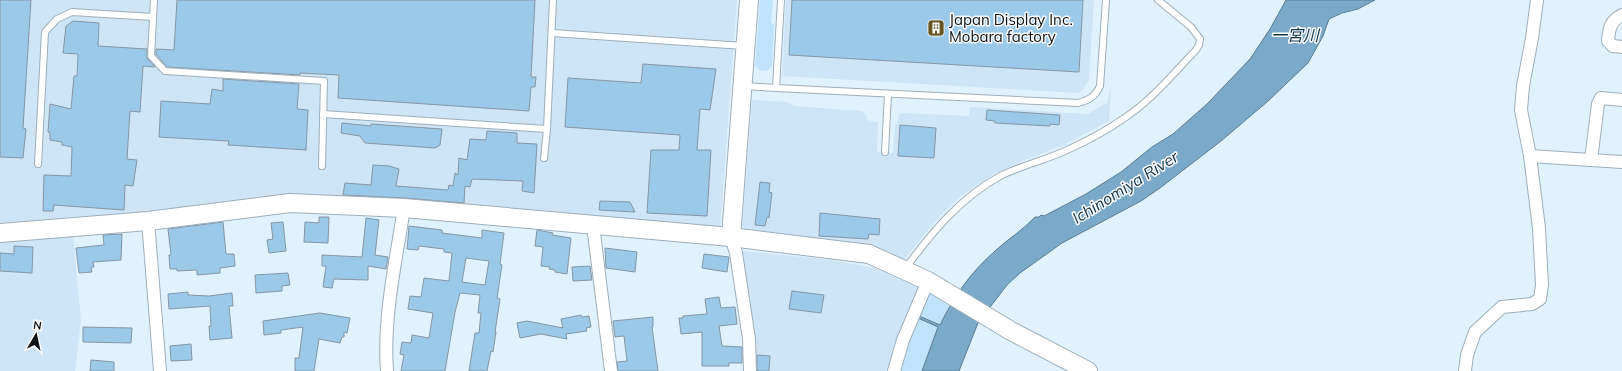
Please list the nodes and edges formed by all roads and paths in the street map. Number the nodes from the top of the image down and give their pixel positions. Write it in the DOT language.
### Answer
graph roads {
  1 [pos="154,0"];
  2 [pos="553,0"];
  3 [pos="749,0"];
  4 [pos="781,0"];
  5 [pos="1106,0"];
  6 [pos="1158,0"];
  7 [pos="1537,0"];
  8 [pos="1622,15"];
  9 [pos="153,17"];
  10 [pos="552,33"];
  11 [pos="746,46"];
  12 [pos="1622,47"];
  13 [pos="743,86"];
  14 [pos="776,88"];
  15 [pos="888,94"];
  16 [pos="1622,100"];
  17 [pos="323,114"];
  18 [pos="547,129"];
  19 [pos="885,152"];
  20 [pos="1530,156"];
  21 [pos="544,158"];
  22 [pos="1591,160"];
  23 [pos="1622,162"];
  24 [pos="38,164"];
  25 [pos="322,166"];
  26 [pos="404,208"];
  27 [pos="148,220"];
  28 [pos="593,225"];
  29 [pos="0,233"];
  30 [pos="731,237"];
  31 [pos="904,269"];
  32 [pos="930,282"];
  33 [pos="160,371"];
  34 [pos="387,371"];
  35 [pos="611,371"];
  36 [pos="750,371"];
  37 [pos="894,371"];
  38 [pos="1088,371"];
  39 [pos="1465,371"];
  1 -- 9 [label="lane"];
  2 -- 10 [label="lane"];
  3 -- 11 [label="street"];
  4 -- 14 [label="lane"];
  5 -- 15 [label="lane"];
  6 -- 31 [label="lane"];
  7 -- 20 [label="street"];
  8 -- 12 [label="street"];
  9 -- 17 [label="lane"];
  9 -- 24 [label="lane"];
  10 -- 11 [label="lane"];
  10 -- 18 [label="lane"];
  11 -- 13 [label="street"];
  13 -- 14 [label="lane"];
  13 -- 30 [label="street"];
  14 -- 15 [label="lane"];
  15 -- 19 [label="lane"];
  16 -- 22 [label="street"];
  17 -- 18 [label="lane"];
  17 -- 25 [label="lane"];
  18 -- 21 [label="lane"];
  20 -- 22 [label="street"];
  20 -- 39 [label="street"];
  22 -- 23 [label="street"];
  26 -- 27 [label="street"];
  26 -- 28 [label="street"];
  26 -- 34 [label="street"];
  27 -- 29 [label="street"];
  27 -- 33 [label="street"];
  28 -- 30 [label="street"];
  28 -- 35 [label="street"];
  30 -- 31 [label="street"];
  30 -- 36 [label="street"];
  31 -- 32 [label="street"];
  32 -- 37 [label="street"];
  32 -- 38 [label="street"];
}
